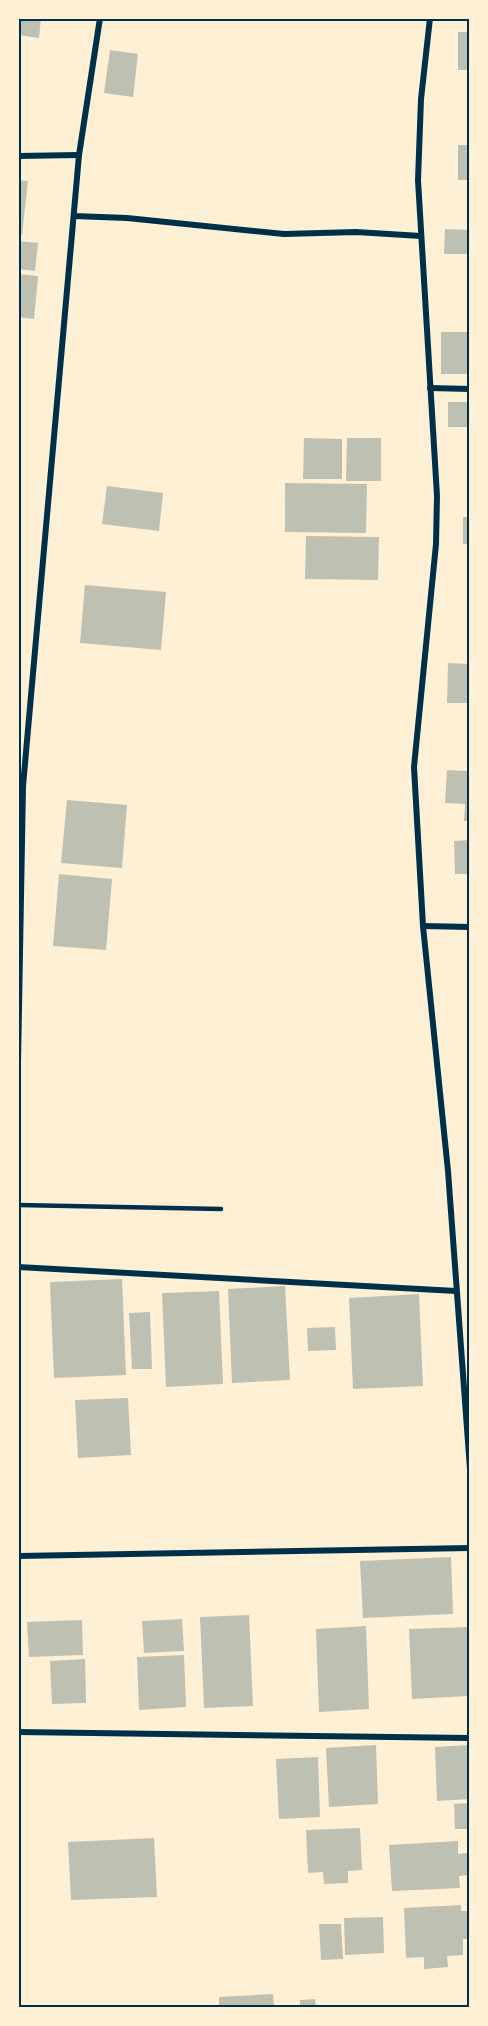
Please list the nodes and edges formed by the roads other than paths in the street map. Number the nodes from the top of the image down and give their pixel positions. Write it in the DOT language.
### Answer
graph roads {
  1 [pos="100,18"];
  2 [pos="430,18"];
  3 [pos="79,155"];
  4 [pos="18,156"];
  5 [pos="75,216"];
  6 [pos="421,236"];
  7 [pos="430,388"];
  8 [pos="470,389"];
  9 [pos="423,926"];
  10 [pos="470,927"];
  11 [pos="18,1063"];
  12 [pos="18,1204"];
  13 [pos="221,1209"];
  14 [pos="18,1267"];
  15 [pos="456,1291"];
  16 [pos="467,1385"];
  17 [pos="470,1469"];
  18 [pos="470,1548"];
  19 [pos="18,1556"];
  20 [pos="18,1732"];
  21 [pos="470,1738"];
  1 -- 3 [label="street"];
  2 -- 6 [label="street"];
  3 -- 4 [label="street"];
  3 -- 5 [label="street"];
  5 -- 6 [label="street"];
  5 -- 11 [label="street"];
  6 -- 7 [label="street"];
  7 -- 8 [label="street"];
  7 -- 9 [label="street"];
  9 -- 10 [label="street"];
  9 -- 15 [label="street"];
  12 -- 13 [label="lane"];
  14 -- 15 [label="street"];
  15 -- 16 [label="street"];
  16 -- 17 [label="street"];
  18 -- 19 [label="street"];
  20 -- 21 [label="street"];
}
